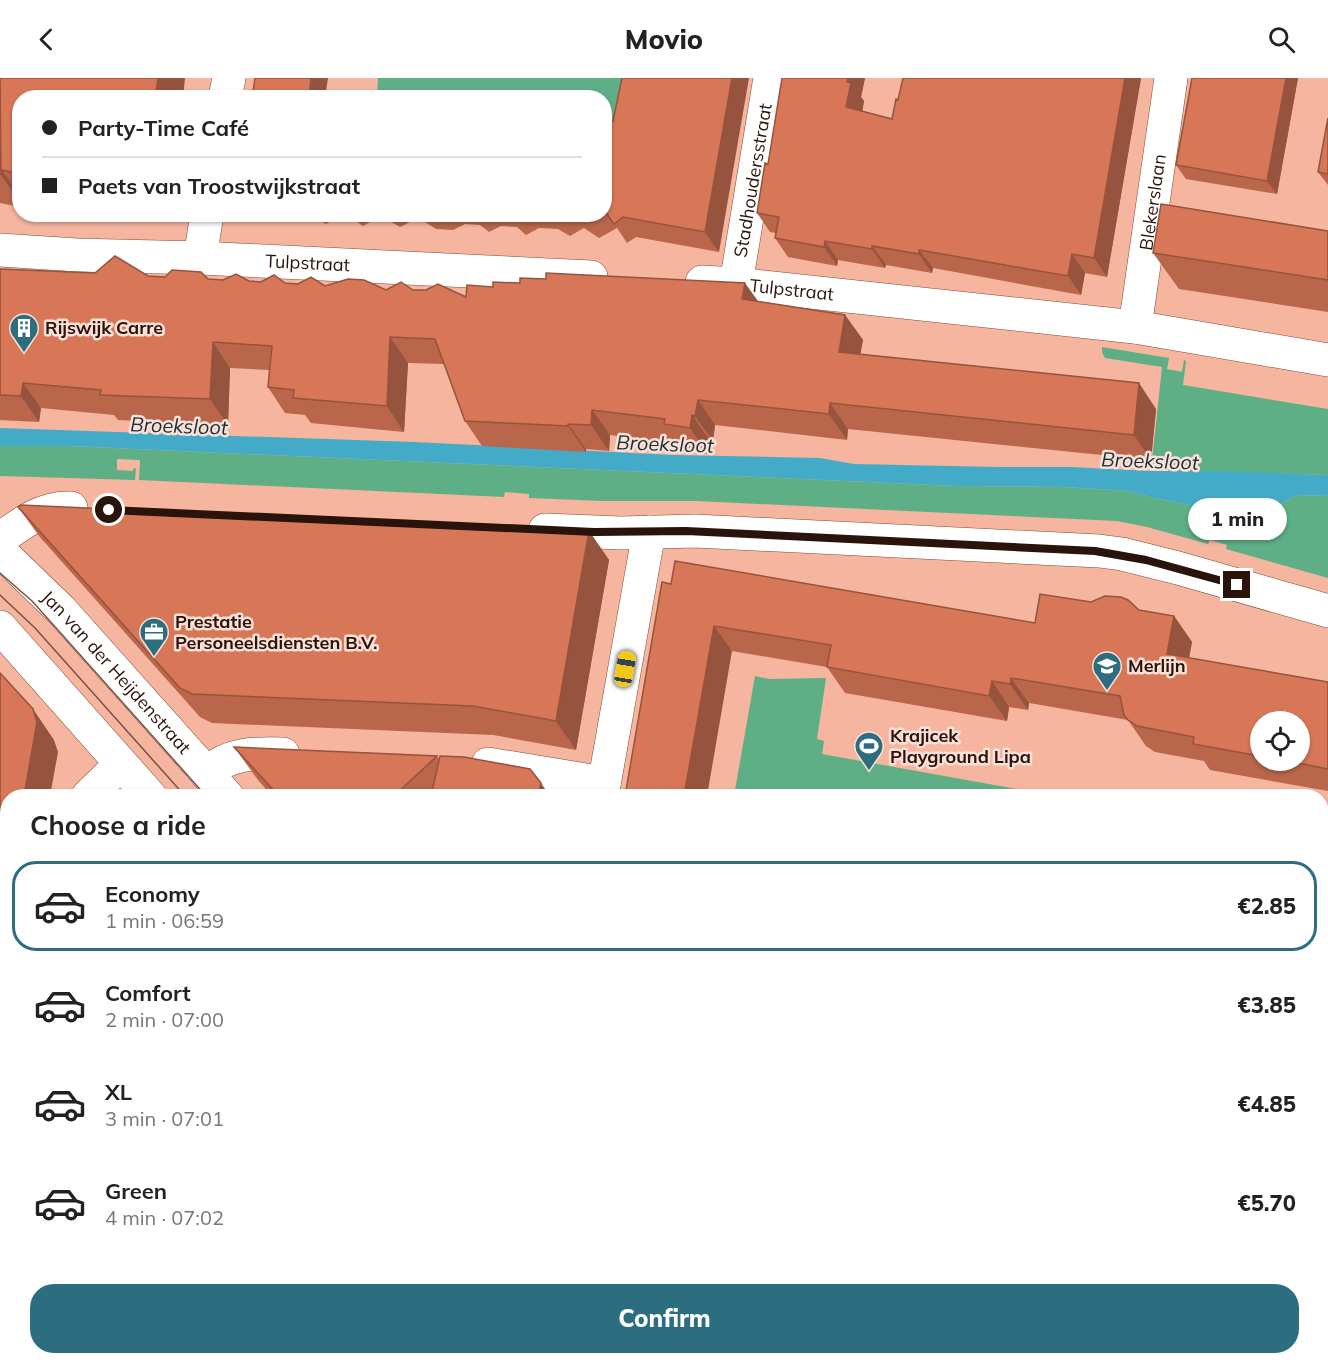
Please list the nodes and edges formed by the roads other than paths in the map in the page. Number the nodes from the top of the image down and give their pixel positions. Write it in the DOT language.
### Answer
graph roads {
  1 [pos="770,78"];
  2 [pos="1171,78"];
  3 [pos="206,222"];
  4 [pos="0,250"];
  5 [pos="200,258"];
  6 [pos="621,278"];
  7 [pos="667,281"];
  8 [pos="736,284"];
  9 [pos="1135,327"];
  10 [pos="1328,360"];
  11 [pos="98,509"];
  12 [pos="512,528"];
  13 [pos="649,532"];
  14 [pos="0,539"];
  15 [pos="0,551"];
  16 [pos="1328,611"];
  17 [pos="0,627"];
  18 [pos="311,755"];
  19 [pos="459,762"];
  20 [pos="121,764"];
  21 [pos="217,785"];
  22 [pos="95,789"];
  23 [pos="144,789"];
  24 [pos="599,789"];
  25 [pos="603,789"];
  1 -- 8 [label="street, Stadhoudersstraat"];
  2 -- 9 [label="street, Blekerslaan"];
  3 -- 5 [label="street"];
  4 -- 5 [label="street, Tulpstraat"];
  5 -- 6 [label="street, Tulpstraat"];
  7 -- 8 [label="street, Tulpstraat"];
  8 -- 9 [label="street, Tulpstraat"];
  9 -- 10 [label="street, Tulpstraat"];
  11 -- 14 [label="street"];
  12 -- 13 [label="street"];
  13 -- 16 [label="street"];
  13 -- 25 [label="street"];
  15 -- 21 [label="street, Jan van der Heijdenstraat"];
  17 -- 20 [label="street"];
  18 -- 21 [label="street"];
  19 -- 24 [label="street"];
  20 -- 22 [label="street"];
  20 -- 23 [label="street"];
}
